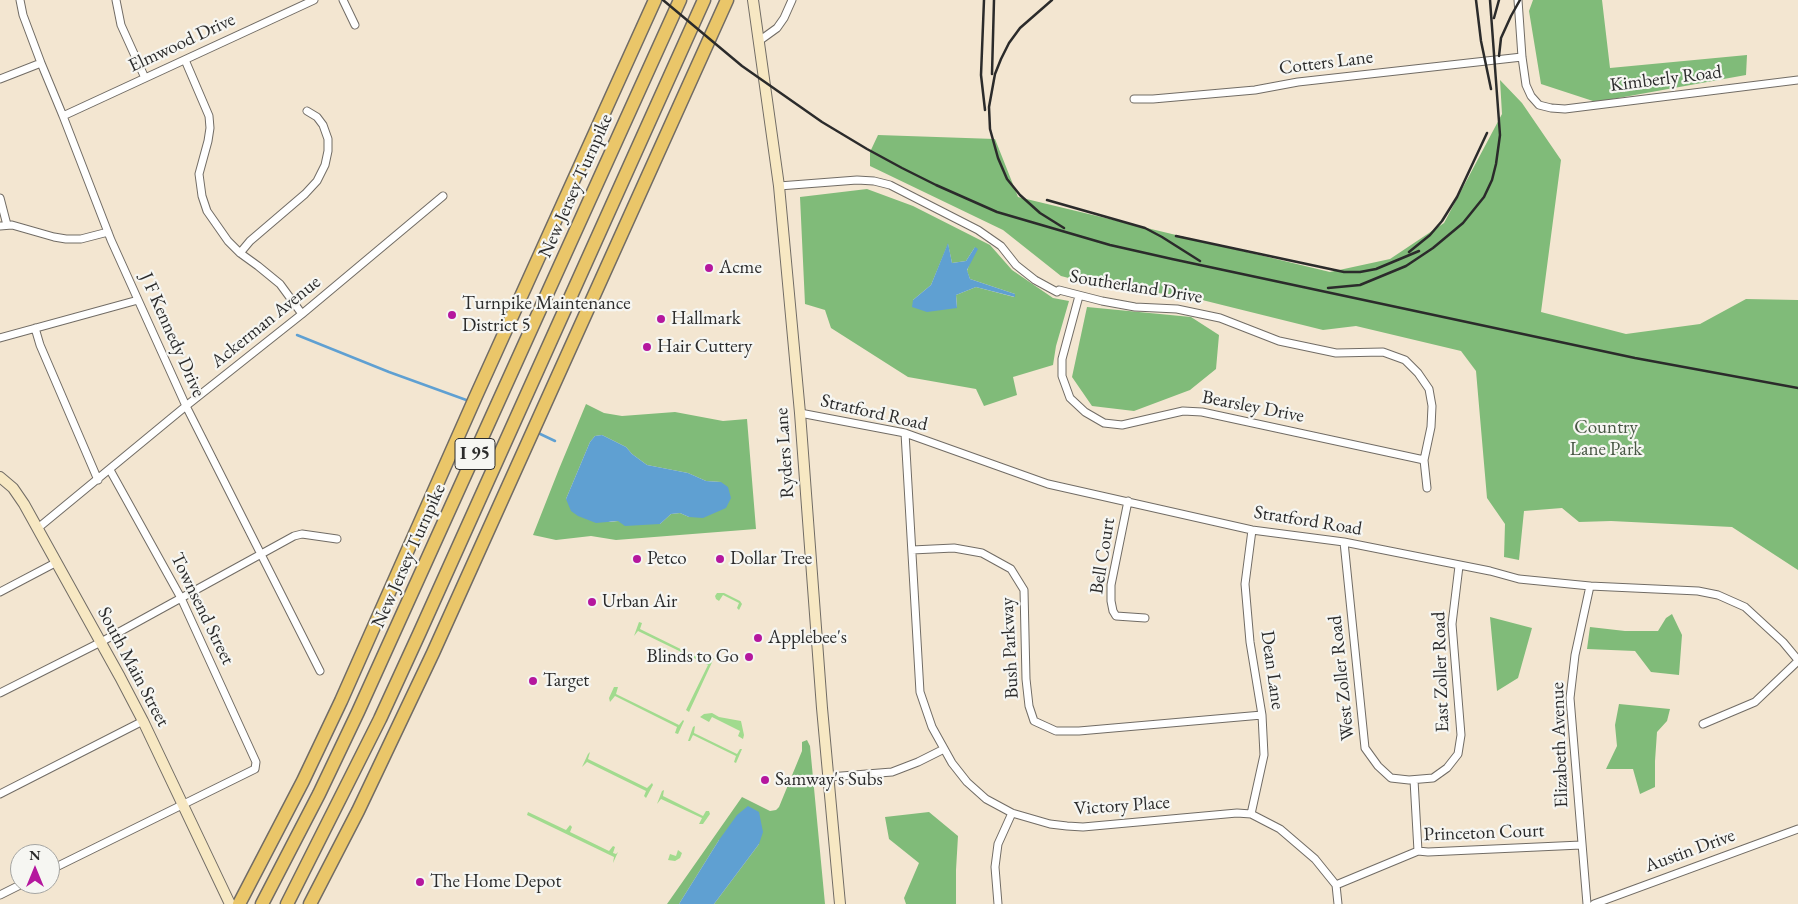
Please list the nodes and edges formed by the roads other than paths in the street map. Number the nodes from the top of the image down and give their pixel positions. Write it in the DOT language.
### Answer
graph roads {
  1 [pos="20,0"];
  2 [pos="116,0"];
  3 [pos="314,0"];
  4 [pos="343,0"];
  5 [pos="655,0"];
  6 [pos="680,0"];
  7 [pos="704,0"];
  8 [pos="727,0"];
  9 [pos="753,0"];
  10 [pos="792,0"];
  11 [pos="1518,0"];
  12 [pos="355,25"];
  13 [pos="759,41"];
  14 [pos="1522,57"];
  15 [pos="185,60"];
  16 [pos="41,63"];
  17 [pos="145,78"];
  18 [pos="0,79"];
  19 [pos="1798,80"];
  20 [pos="1134,99"];
  21 [pos="307,111"];
  22 [pos="63,116"];
  23 [pos="778,186"];
  24 [pos="443,196"];
  25 [pos="0,198"];
  26 [pos="4,225"];
  27 [pos="108,232"];
  28 [pos="240,253"];
  29 [pos="1079,296"];
  30 [pos="138,300"];
  31 [pos="302,314"];
  32 [pos="35,328"];
  33 [pos="0,338"];
  34 [pos="186,406"];
  35 [pos="800,413"];
  36 [pos="906,433"];
  37 [pos="1424,460"];
  38 [pos="110,470"];
  39 [pos="0,477"];
  40 [pos="98,480"];
  41 [pos="1427,488"];
  42 [pos="1128,501"];
  43 [pos="38,528"];
  44 [pos="1252,530"];
  45 [pos="337,539"];
  46 [pos="1344,542"];
  47 [pos="912,550"];
  48 [pos="260,555"];
  49 [pos="58,562"];
  50 [pos="1459,566"];
  51 [pos="1590,586"];
  52 [pos="0,592"];
  53 [pos="181,598"];
  54 [pos="1145,618"];
  55 [pos="101,642"];
  56 [pos="1798,661"];
  57 [pos="320,671"];
  58 [pos="0,693"];
  59 [pos="1262,715"];
  60 [pos="143,721"];
  61 [pos="1703,724"];
  62 [pos="944,749"];
  63 [pos="829,778"];
  64 [pos="1414,780"];
  65 [pos="0,794"];
  66 [pos="182,804"];
  67 [pos="1012,813"];
  68 [pos="1251,814"];
  69 [pos="1798,828"];
  70 [pos="1581,846"];
  71 [pos="1418,851"];
  72 [pos="60,865"];
  73 [pos="1336,885"];
  74 [pos="230,904"];
  75 [pos="239,904"];
  76 [pos="262,904"];
  77 [pos="287,904"];
  78 [pos="310,904"];
  79 [pos="840,904"];
  80 [pos="998,904"];
  81 [pos="1338,904"];
  82 [pos="1586,904"];
  83 [pos="1594,904"];
  1 -- 16 [label="street, J F Kennedy Drive"];
  2 -- 17 [label="street"];
  3 -- 15 [label="street, Elmwood Drive"];
  4 -- 12 [label="street"];
  5 -- 75 [label="highway, New Jersey Turnpike / I 95"];
  6 -- 76 [label="highway, New Jersey Turnpike / I 95"];
  7 -- 77 [label="highway, I 95"];
  8 -- 78 [label="highway, I 95"];
  9 -- 13 [label="main road, Ryders Lane"];
  10 -- 13 [label="street"];
  11 -- 14 [label="street"];
  13 -- 23 [label="main road, Ryders Lane"];
  14 -- 19 [label="street, Kimberly Road"];
  14 -- 20 [label="street, Cotters Lane"];
  15 -- 17 [label="street, Elmwood Drive"];
  15 -- 28 [label="street"];
  16 -- 18 [label="street"];
  16 -- 22 [label="street, J F Kennedy Drive"];
  17 -- 22 [label="street, Elmwood Drive"];
  21 -- 28 [label="street"];
  22 -- 27 [label="street, J F Kennedy Drive"];
  23 -- 29 [label="street, Southerland Drive"];
  23 -- 35 [label="main road, Ryders Lane"];
  24 -- 31 [label="street, Ackerman Avenue"];
  25 -- 26 [label="street"];
  26 -- 27 [label="street"];
  27 -- 30 [label="street, J F Kennedy Drive"];
  28 -- 31 [label="street"];
  29 -- 37 [label="street, Southerland Drive"];
  29 -- 37 [label="street, Bearsley Drive"];
  30 -- 32 [label="street"];
  30 -- 34 [label="street, J F Kennedy Drive"];
  31 -- 34 [label="street, Ackerman Avenue"];
  32 -- 33 [label="street"];
  32 -- 40 [label="street"];
  34 -- 38 [label="street, Ackerman Avenue"];
  34 -- 48 [label="street, J F Kennedy Drive"];
  35 -- 36 [label="street, Stratford Road"];
  35 -- 63 [label="main road, Ryders Lane"];
  36 -- 42 [label="street, Stratford Road"];
  36 -- 47 [label="street, Victory Place"];
  37 -- 41 [label="street, Southerland Drive"];
  38 -- 40 [label="street, Ackerman Avenue"];
  38 -- 53 [label="street, Townsend Street"];
  39 -- 43 [label="main road, South Main Street"];
  40 -- 43 [label="street, Ackerman Avenue"];
  42 -- 44 [label="street, Stratford Road"];
  42 -- 54 [label="street, Bell Court"];
  43 -- 49 [label="main road, South Main Street"];
  44 -- 46 [label="street, Stratford Road"];
  44 -- 59 [label="street, Dean Lane"];
  45 -- 48 [label="street"];
  46 -- 50 [label="street, Stratford Road"];
  46 -- 64 [label="street, West Zoller Road"];
  47 -- 59 [label="street, Bush Parkway"];
  47 -- 62 [label="street, Victory Place"];
  48 -- 53 [label="street"];
  48 -- 57 [label="street, J F Kennedy Drive"];
  49 -- 52 [label="street"];
  49 -- 55 [label="main road, South Main Street"];
  50 -- 51 [label="street, Stratford Road"];
  50 -- 64 [label="street, East Zoller Road"];
  51 -- 56 [label="street, Stratford Road"];
  51 -- 70 [label="street, Elizabeth Avenue"];
  53 -- 55 [label="street"];
  53 -- 66 [label="street, Townsend Street"];
  55 -- 58 [label="street"];
  55 -- 60 [label="main road, South Main Street"];
  56 -- 61 [label="street"];
  59 -- 68 [label="street, Dean Lane"];
  60 -- 65 [label="street"];
  60 -- 66 [label="main road, South Main Street"];
  62 -- 63 [label="street"];
  62 -- 67 [label="street, Victory Place"];
  63 -- 79 [label="main road, Ryders Lane"];
  64 -- 71 [label="street"];
  66 -- 72 [label="street"];
  66 -- 74 [label="main road, South Main Street"];
  67 -- 68 [label="street, Victory Place"];
  67 -- 80 [label="street"];
  68 -- 73 [label="street, Victory Place"];
  69 -- 83 [label="street, Austin Drive"];
  70 -- 71 [label="street, Princeton Court"];
  70 -- 82 [label="street, Elizabeth Avenue"];
  71 -- 73 [label="street, Princeton Court"];
  73 -- 81 [label="street"];
}
